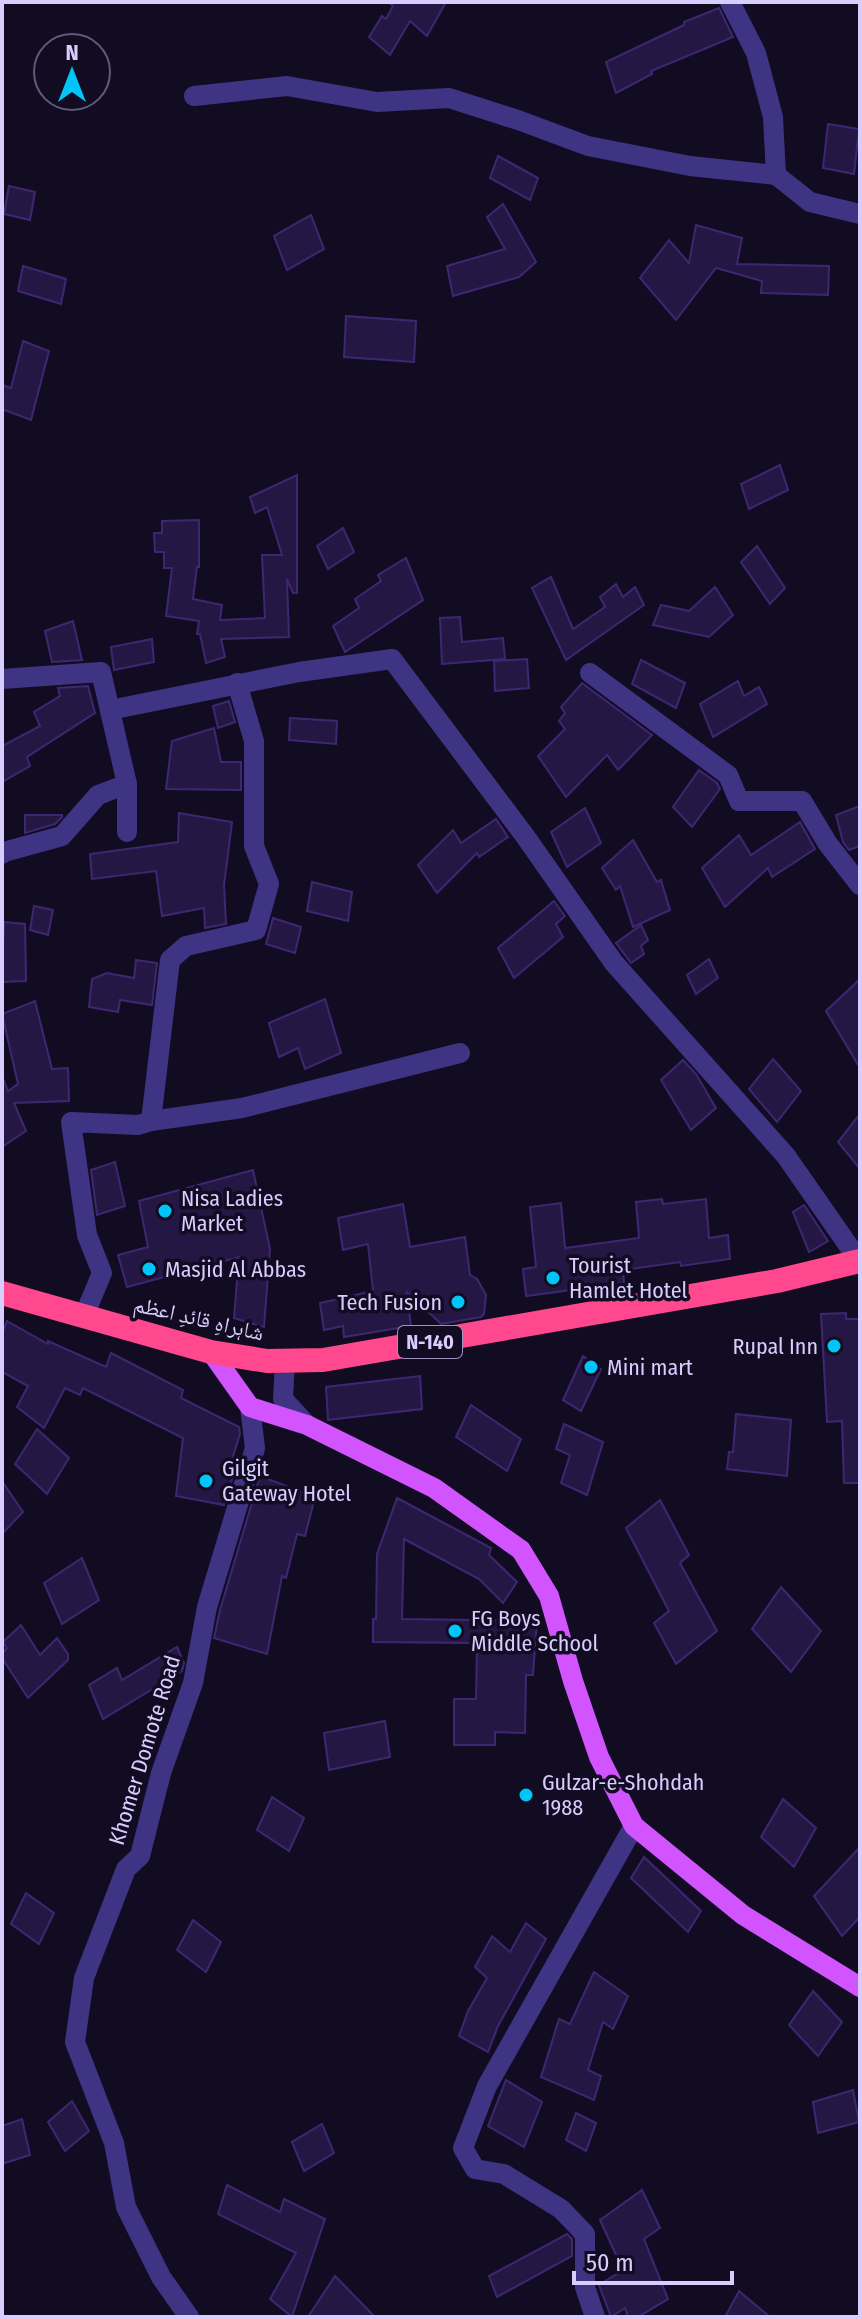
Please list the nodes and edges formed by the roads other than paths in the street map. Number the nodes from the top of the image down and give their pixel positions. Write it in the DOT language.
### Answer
graph roads {
  1 [pos="730,2"];
  2 [pos="194,96"];
  3 [pos="776,175"];
  4 [pos="860,214"];
  5 [pos="590,673"];
  6 [pos="2,679"];
  7 [pos="237,683"];
  8 [pos="110,710"];
  9 [pos="127,784"];
  10 [pos="127,832"];
  11 [pos="2,854"];
  12 [pos="860,885"];
  13 [pos="460,1053"];
  14 [pos="151,1121"];
  15 [pos="860,1262"];
  16 [pos="2,1293"];
  17 [pos="84,1316"];
  18 [pos="211,1352"];
  19 [pos="285,1361"];
  20 [pos="250,1407"];
  21 [pos="307,1425"];
  22 [pos="634,1826"];
  23 [pos="860,1987"];
  24 [pos="189,2317"];
  25 [pos="595,2317"];
  1 -- 3 [label="street"];
  2 -- 3 [label="street"];
  3 -- 4 [label="street"];
  5 -- 12 [label="street"];
  6 -- 8 [label="street"];
  7 -- 8 [label="street"];
  7 -- 14 [label="street"];
  7 -- 15 [label="street"];
  8 -- 9 [label="street"];
  9 -- 10 [label="street"];
  9 -- 11 [label="street"];
  13 -- 14 [label="street"];
  14 -- 17 [label="street"];
  15 -- 19 [label="highway, شاہراہِ قائدِ اعظم / N-140"];
  16 -- 17 [label="highway, شاہراہِ قائدِ اعظم / N-140"];
  17 -- 18 [label="highway, شاہراہِ قائدِ اعظم / N-140"];
  18 -- 19 [label="highway, شاہراہِ قائدِ اعظم / N-140"];
  18 -- 20 [label="main road"];
  19 -- 21 [label="street"];
  20 -- 21 [label="main road"];
  20 -- 24 [label="street, Khomer Domote Road"];
  21 -- 22 [label="main road"];
  22 -- 23 [label="main road"];
  22 -- 25 [label="street"];
}
